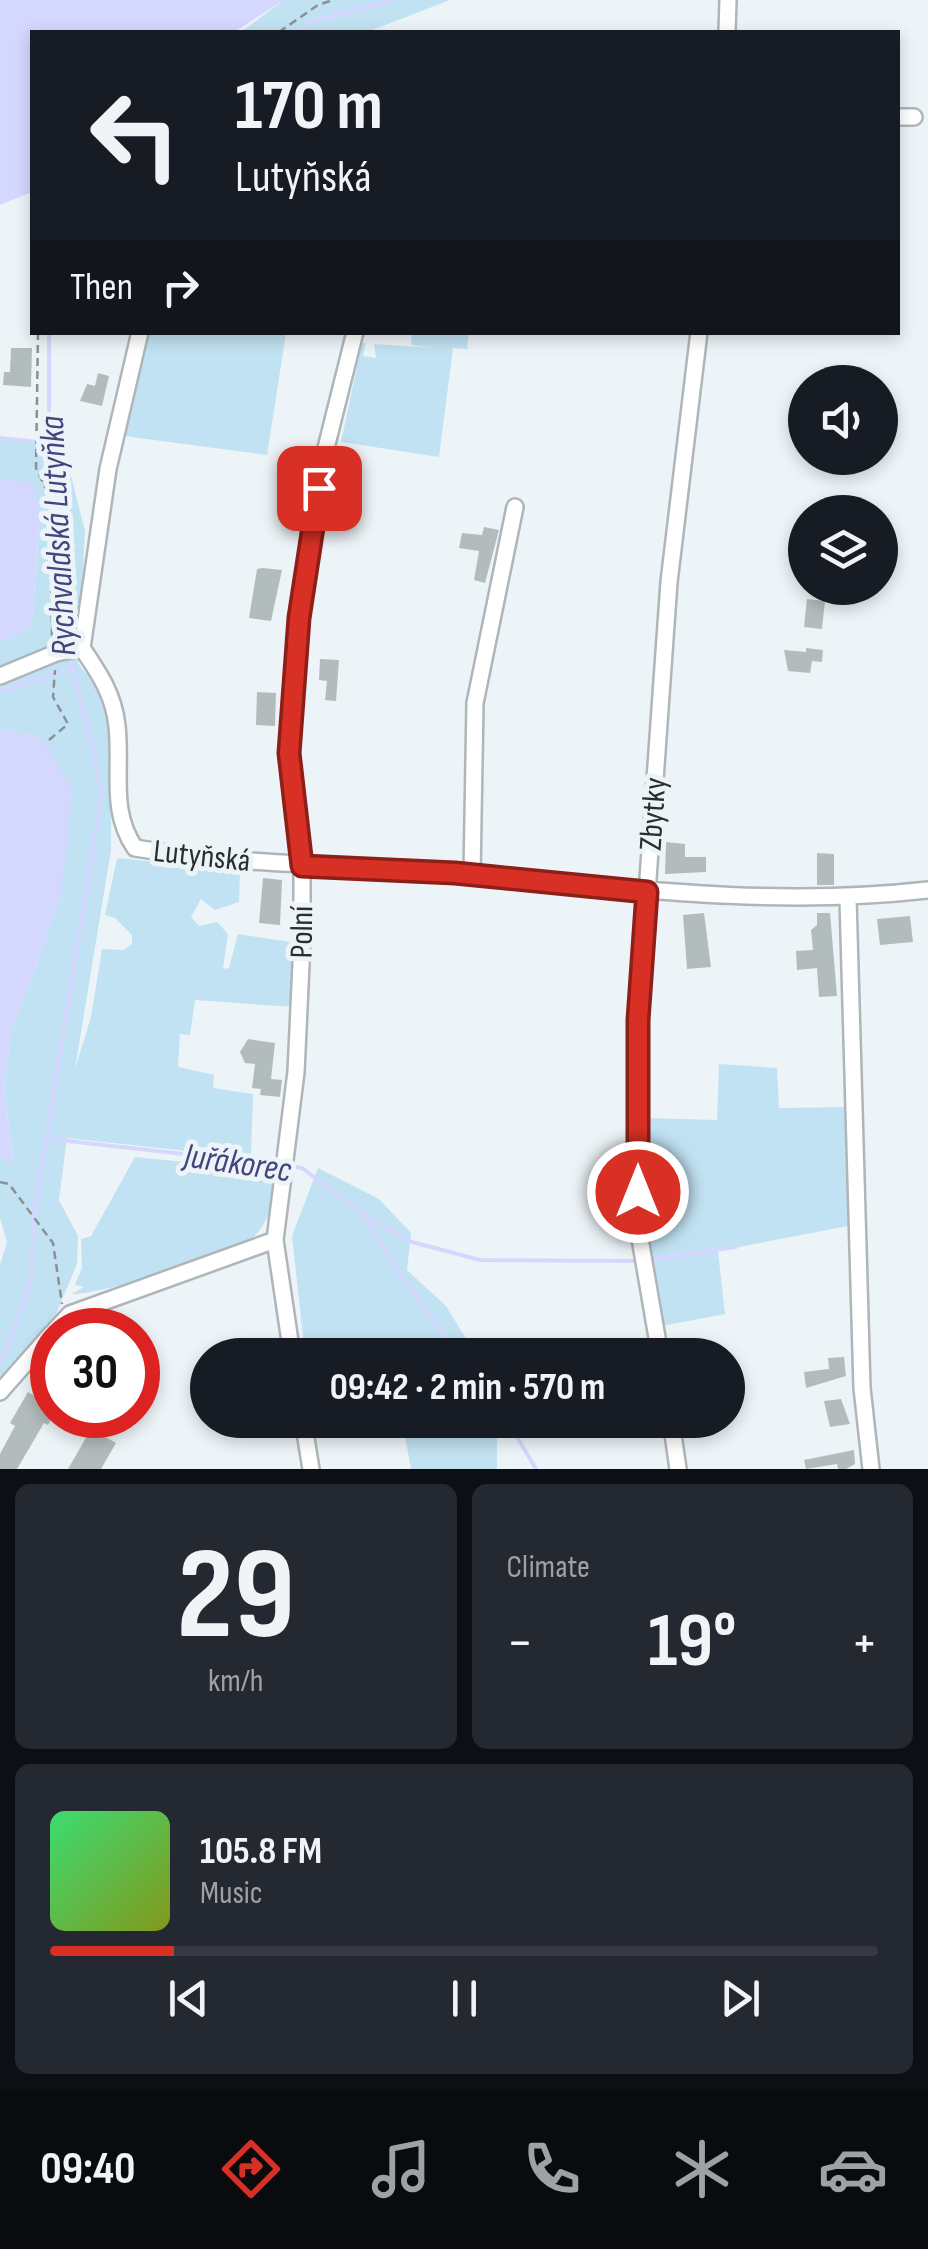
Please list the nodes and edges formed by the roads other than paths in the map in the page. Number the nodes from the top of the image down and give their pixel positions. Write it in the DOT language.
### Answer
graph roads {
  1 [pos="728,0"];
  2 [pos="726,30"];
  3 [pos="139,335"];
  4 [pos="354,335"];
  5 [pos="699,335"];
  6 [pos="515,508"];
  7 [pos="82,648"];
  8 [pos="0,676"];
  9 [pos="302,866"];
  10 [pos="472,874"];
  11 [pos="928,890"];
  12 [pos="647,892"];
  13 [pos="848,899"];
  14 [pos="276,1240"];
  15 [pos="87,1308"];
  16 [pos="290,1338"];
  17 [pos="657,1338"];
  18 [pos="30,1358"];
  19 [pos="0,1392"];
  20 [pos="305,1438"];
  21 [pos="673,1438"];
  22 [pos="310,1469"];
  23 [pos="678,1469"];
  24 [pos="872,1469"];
  1 -- 2 [label="street"];
  3 -- 7 [label="street"];
  4 -- 9 [label="street, Polní"];
  5 -- 12 [label="street, Zbytky"];
  6 -- 10 [label="street"];
  7 -- 8 [label="street"];
  7 -- 9 [label="street, Lutyňská"];
  9 -- 10 [label="street, Lutyňská"];
  9 -- 14 [label="street, Polní"];
  10 -- 12 [label="street, Lutyňská"];
  11 -- 13 [label="street, Lutyňská"];
  12 -- 13 [label="street, Lutyňská"];
  12 -- 17 [label="street, Zbytky"];
  13 -- 24 [label="street"];
  14 -- 15 [label="street"];
  14 -- 16 [label="street, Polní"];
  18 -- 19 [label="street"];
  20 -- 22 [label="street"];
  21 -- 23 [label="street"];
}
